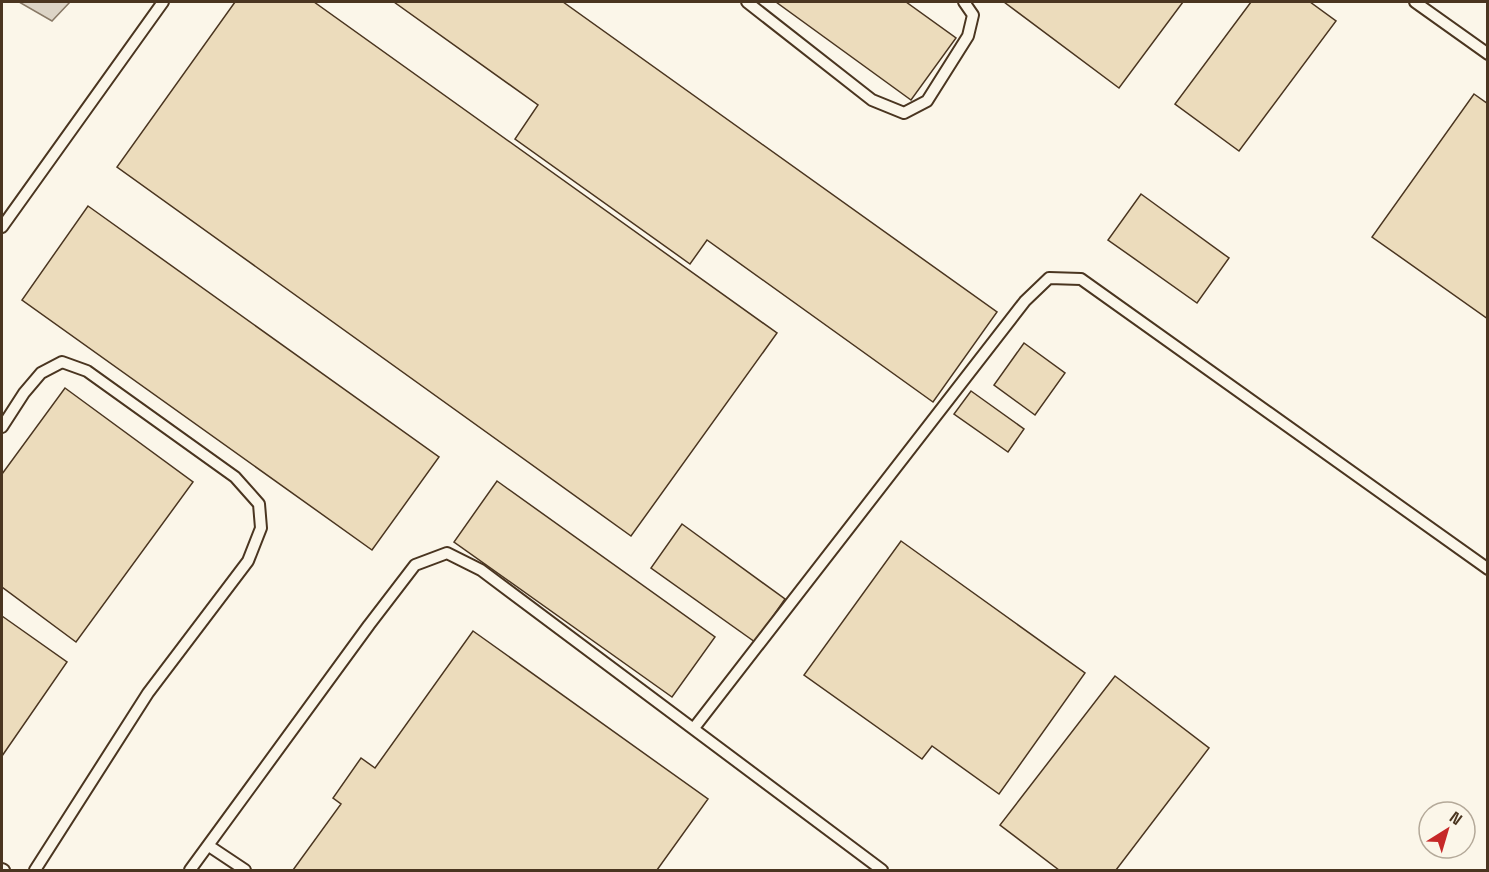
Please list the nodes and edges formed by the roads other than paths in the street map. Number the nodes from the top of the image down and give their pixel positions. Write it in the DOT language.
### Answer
graph roads {
  1 [pos="163,2"];
  2 [pos="747,2"];
  3 [pos="964,2"];
  4 [pos="1414,2"];
  5 [pos="1488,54"];
  6 [pos="2,227"];
  7 [pos="2,427"];
  8 [pos="1488,569"];
  9 [pos="693,728"];
  10 [pos="209,846"];
  11 [pos="35,870"];
  12 [pos="190,870"];
  13 [pos="245,870"];
  14 [pos="882,870"];
  1 -- 6 [label="lane"];
  2 -- 3 [label="lane"];
  4 -- 5 [label="lane"];
  7 -- 11 [label="lane"];
  8 -- 9 [label="lane"];
  9 -- 10 [label="lane"];
  9 -- 14 [label="lane"];
  10 -- 12 [label="lane"];
  10 -- 13 [label="lane"];
}
